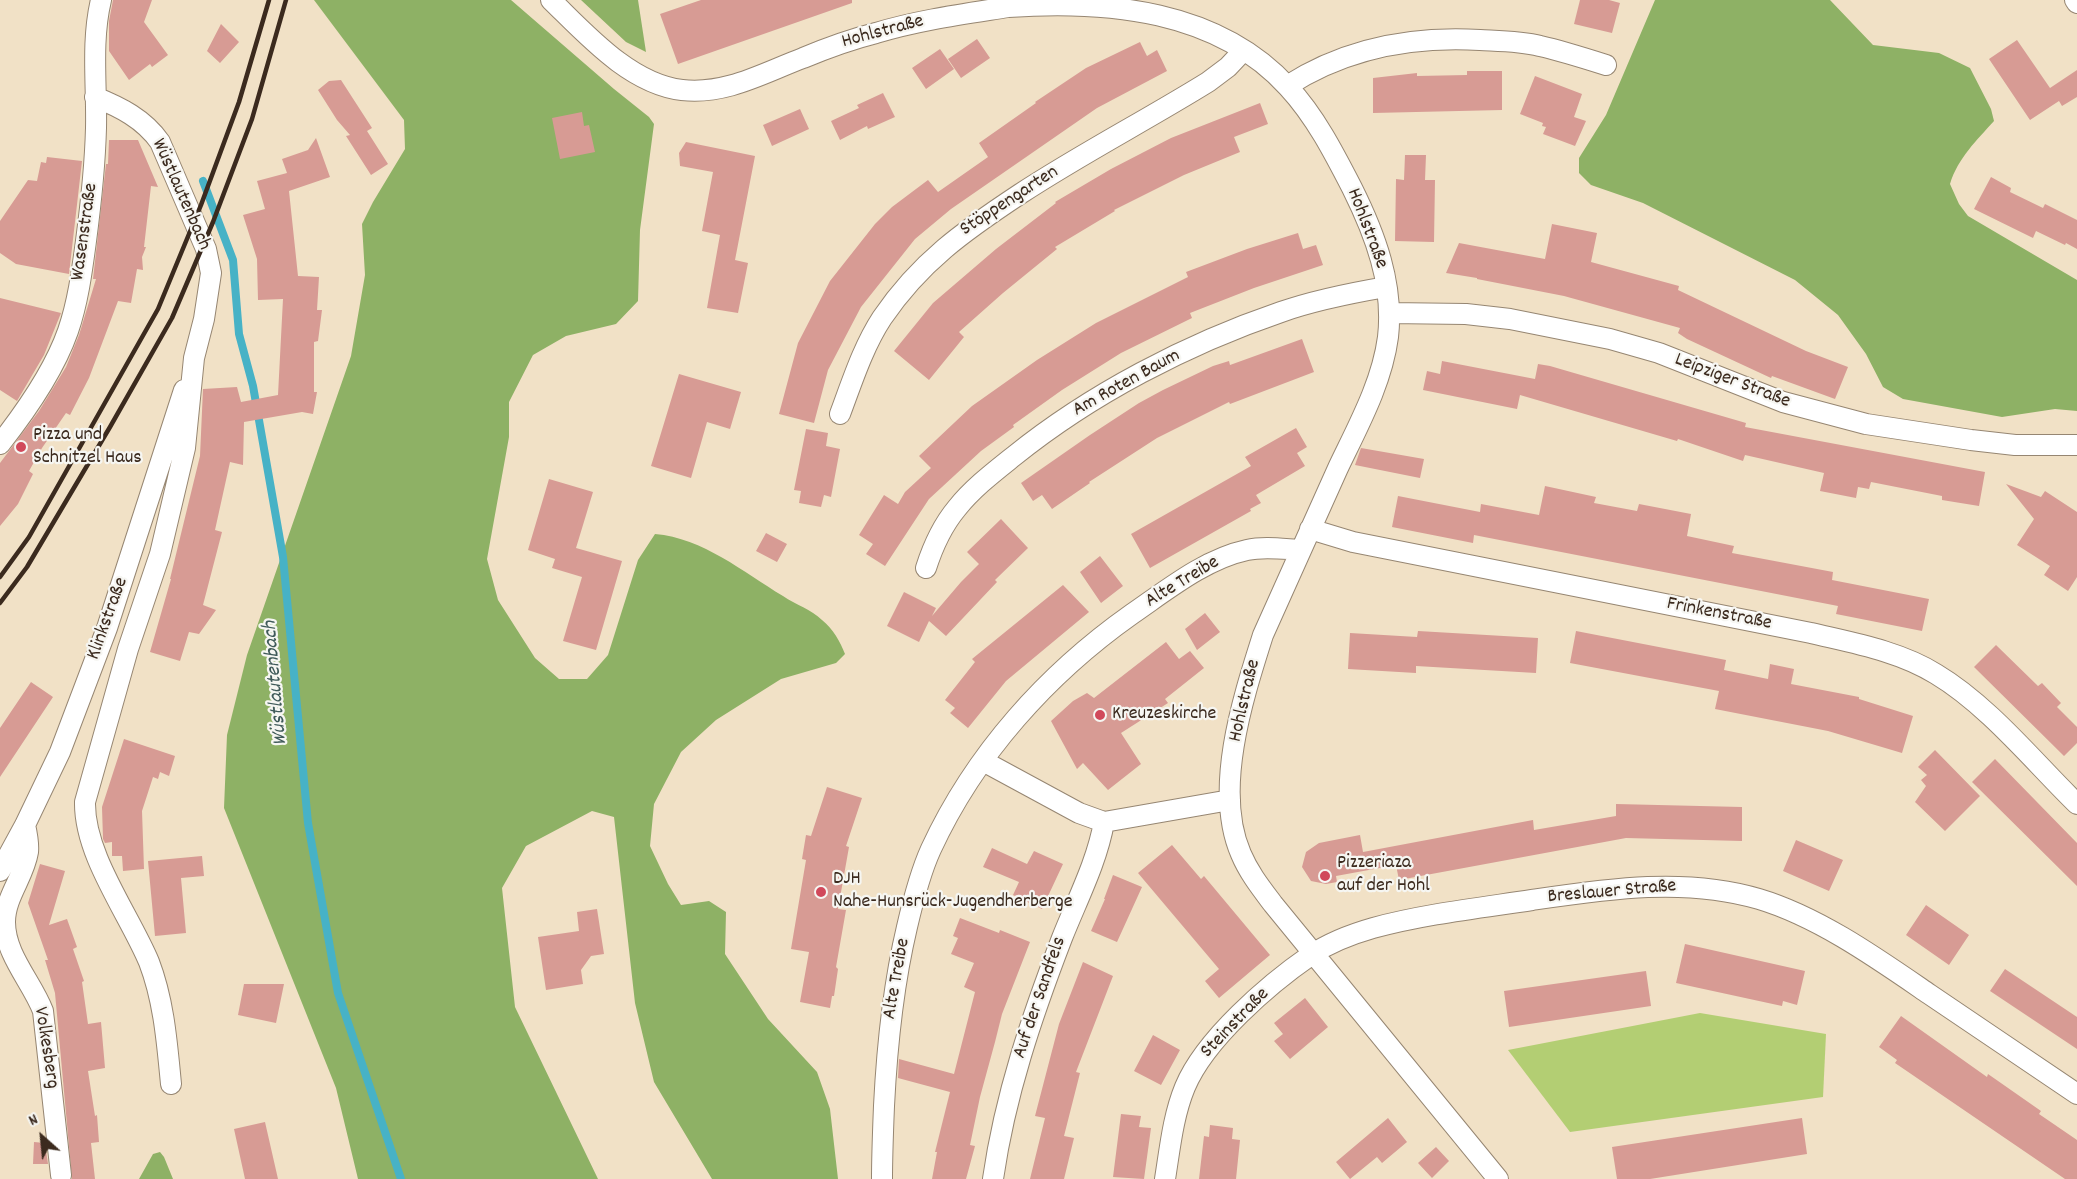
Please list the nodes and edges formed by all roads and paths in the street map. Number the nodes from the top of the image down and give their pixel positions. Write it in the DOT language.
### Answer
graph roads {
  1 [pos="101,0"];
  2 [pos="551,0"];
  3 [pos="1244,50"];
  4 [pos="1606,65"];
  5 [pos="1287,86"];
  6 [pos="95,97"];
  7 [pos="1386,286"];
  8 [pos="1389,313"];
  9 [pos="194,358"];
  10 [pos="840,414"];
  11 [pos="0,444"];
  12 [pos="2077,445"];
  13 [pos="1310,529"];
  14 [pos="1301,550"];
  15 [pos="926,568"];
  16 [pos="983,761"];
  17 [pos="1230,800"];
  18 [pos="2077,804"];
  19 [pos="1104,822"];
  20 [pos="25,825"];
  21 [pos="0,871"];
  22 [pos="1313,954"];
  23 [pos="171,1084"];
  24 [pos="2077,1094"];
  25 [pos="61,1175"];
  26 [pos="882,1179"];
  27 [pos="993,1179"];
  28 [pos="1165,1179"];
  29 [pos="1498,1179"];
  1 -- 6 [label="street, Wasenstraße"];
  2 -- 3 [label="street, Hohlstraße"];
  3 -- 5 [label="street, Hohlstraße"];
  3 -- 10 [label="street, Stöppengarten"];
  4 -- 5 [label="street"];
  5 -- 7 [label="street, Hohlstraße"];
  6 -- 9 [label="street, Wüstlautenbach"];
  6 -- 11 [label="street, Wasenstraße"];
  7 -- 8 [label="street, Hohlstraße"];
  7 -- 15 [label="street, Am Roten Baum"];
  8 -- 12 [label="street, Leipziger Straße"];
  8 -- 13 [label="street, Hohlstraße"];
  9 -- 20 [label="street, Klinkstraße"];
  9 -- 23 [label="street, Wüstlautenbach"];
  13 -- 14 [label="street, Hohlstraße"];
  13 -- 18 [label="street, Frinkenstraße"];
  14 -- 16 [label="street, Alte Treibe"];
  14 -- 17 [label="street, Hohlstraße"];
  16 -- 19 [label="street"];
  16 -- 26 [label="street, Alte Treibe"];
  17 -- 19 [label="street"];
  17 -- 22 [label="street, Hohlstraße"];
  19 -- 27 [label="street, Auf der Sandfels"];
  20 -- 21 [label="street, Klinkstraße"];
  20 -- 25 [label="street, Volkesberg"];
  22 -- 24 [label="street, Breslauer Straße"];
  22 -- 28 [label="street, Steinstraße"];
  22 -- 29 [label="street, Hohlstraße"];
}
